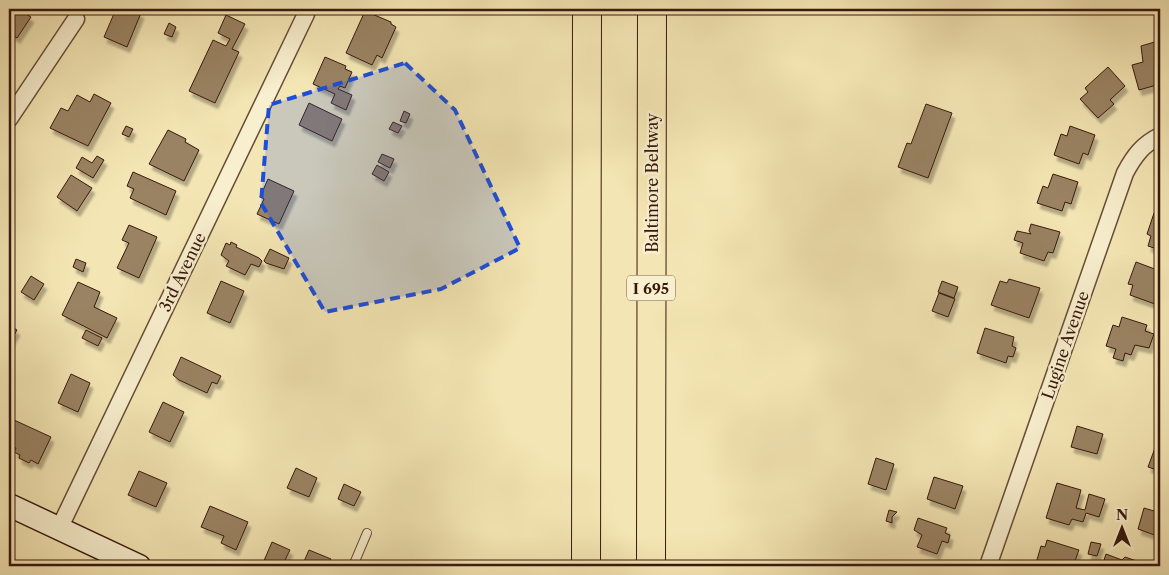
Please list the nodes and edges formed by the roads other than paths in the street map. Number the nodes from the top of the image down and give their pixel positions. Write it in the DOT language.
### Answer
graph roads {
  1 [pos="587,9"];
  2 [pos="652,9"];
  3 [pos="306,14"];
  4 [pos="76,20"];
  5 [pos="9,119"];
  6 [pos="1160,136"];
  7 [pos="9,505"];
  8 [pos="59,529"];
  9 [pos="367,533"];
  10 [pos="133,565"];
  11 [pos="354,566"];
  12 [pos="586,566"];
  13 [pos="651,566"];
  14 [pos="988,566"];
  1 -- 12 [label="highway"];
  2 -- 13 [label="highway, Baltimore Beltway / I 695"];
  3 -- 8 [label="street, 3rd Avenue"];
  4 -- 5 [label="street"];
  6 -- 14 [label="street, Lugine Avenue"];
  7 -- 8 [label="main road"];
  8 -- 10 [label="main road"];
  9 -- 11 [label="lane"];
}
